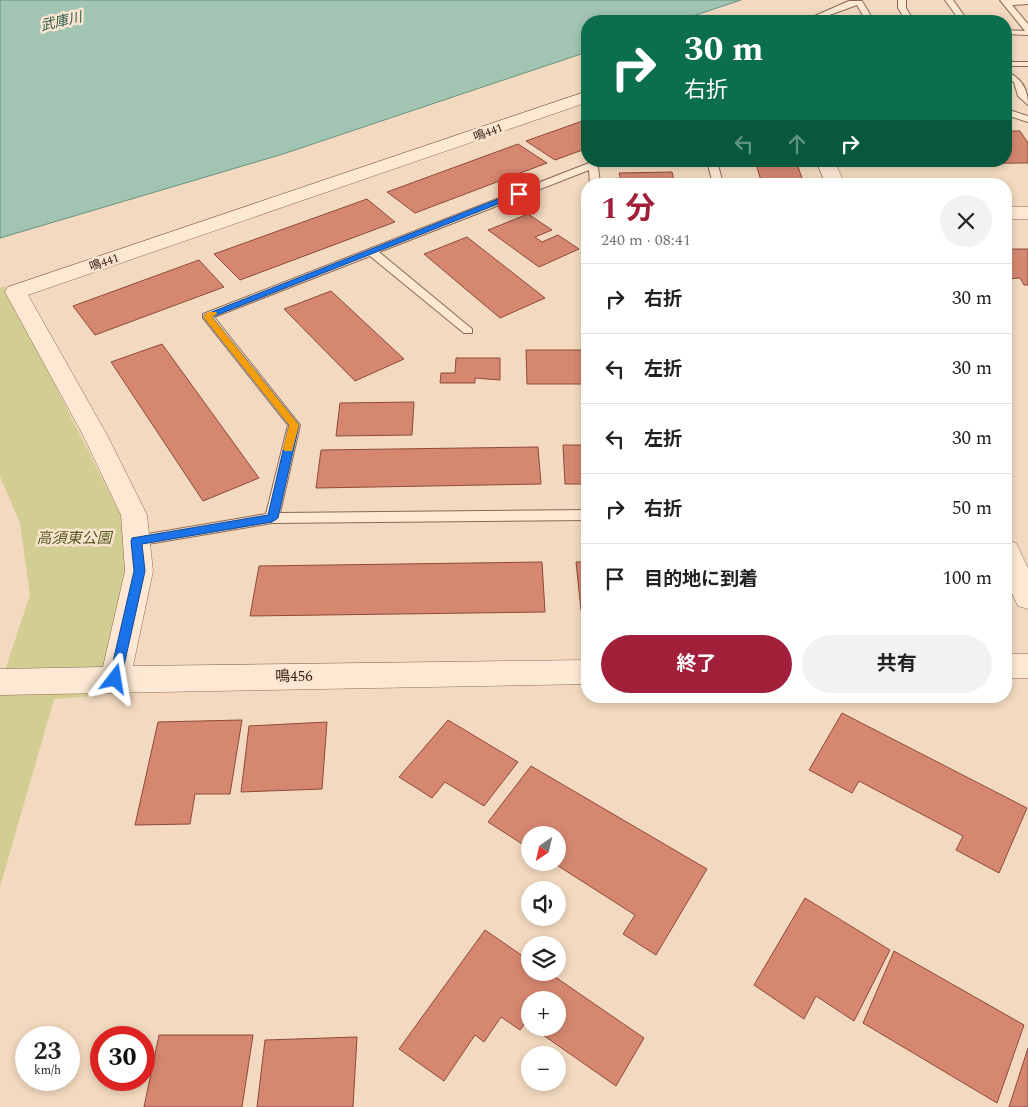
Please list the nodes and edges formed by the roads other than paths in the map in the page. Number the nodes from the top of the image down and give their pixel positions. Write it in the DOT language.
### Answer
graph roads {
  1 [pos="902,0"];
  2 [pos="949,0"];
  3 [pos="1005,2"];
  4 [pos="1028,2"];
  5 [pos="840,8"];
  6 [pos="822,15"];
  7 [pos="844,15"];
  8 [pos="866,15"];
  9 [pos="906,15"];
  10 [pos="960,15"];
  11 [pos="1028,28"];
  12 [pos="1012,32"];
  13 [pos="1028,32"];
  14 [pos="1012,64"];
  15 [pos="1028,64"];
  16 [pos="1012,78"];
  17 [pos="581,98"];
  18 [pos="1028,102"];
  19 [pos="1012,114"];
  20 [pos="1028,120"];
  21 [pos="588,167"];
  22 [pos="1028,213"];
  23 [pos="1012,214"];
  24 [pos="372,252"];
  25 [pos="468,331"];
  26 [pos="581,515"];
  27 [pos="272,518"];
  28 [pos="136,541"];
  29 [pos="1012,563"];
  30 [pos="1028,598"];
  31 [pos="1012,666"];
  32 [pos="1028,666"];
  33 [pos="581,672"];
  34 [pos="115,679"];
  35 [pos="0,682"];
  1 -- 9 [label="lane"];
  2 -- 10 [label="lane"];
  3 -- 4 [label="lane"];
  3 -- 11 [label="lane"];
  5 -- 6 [label="lane"];
  5 -- 7 [label="lane"];
  5 -- 8 [label="lane"];
  12 -- 13 [label="lane"];
  14 -- 15 [label="lane"];
  16 -- 18 [label="lane"];
  17 -- 28 [label="street, 鳴441"];
  19 -- 20 [label="lane"];
  21 -- 24 [label="lane"];
  22 -- 23 [label="street"];
  24 -- 25 [label="lane"];
  24 -- 27 [label="lane"];
  26 -- 27 [label="lane"];
  27 -- 28 [label="lane"];
  28 -- 34 [label="street, 鳴441"];
  29 -- 30 [label="street"];
  31 -- 32 [label="street"];
  33 -- 34 [label="street, 鳴456"];
  34 -- 35 [label="street, 鳴456"];
}
